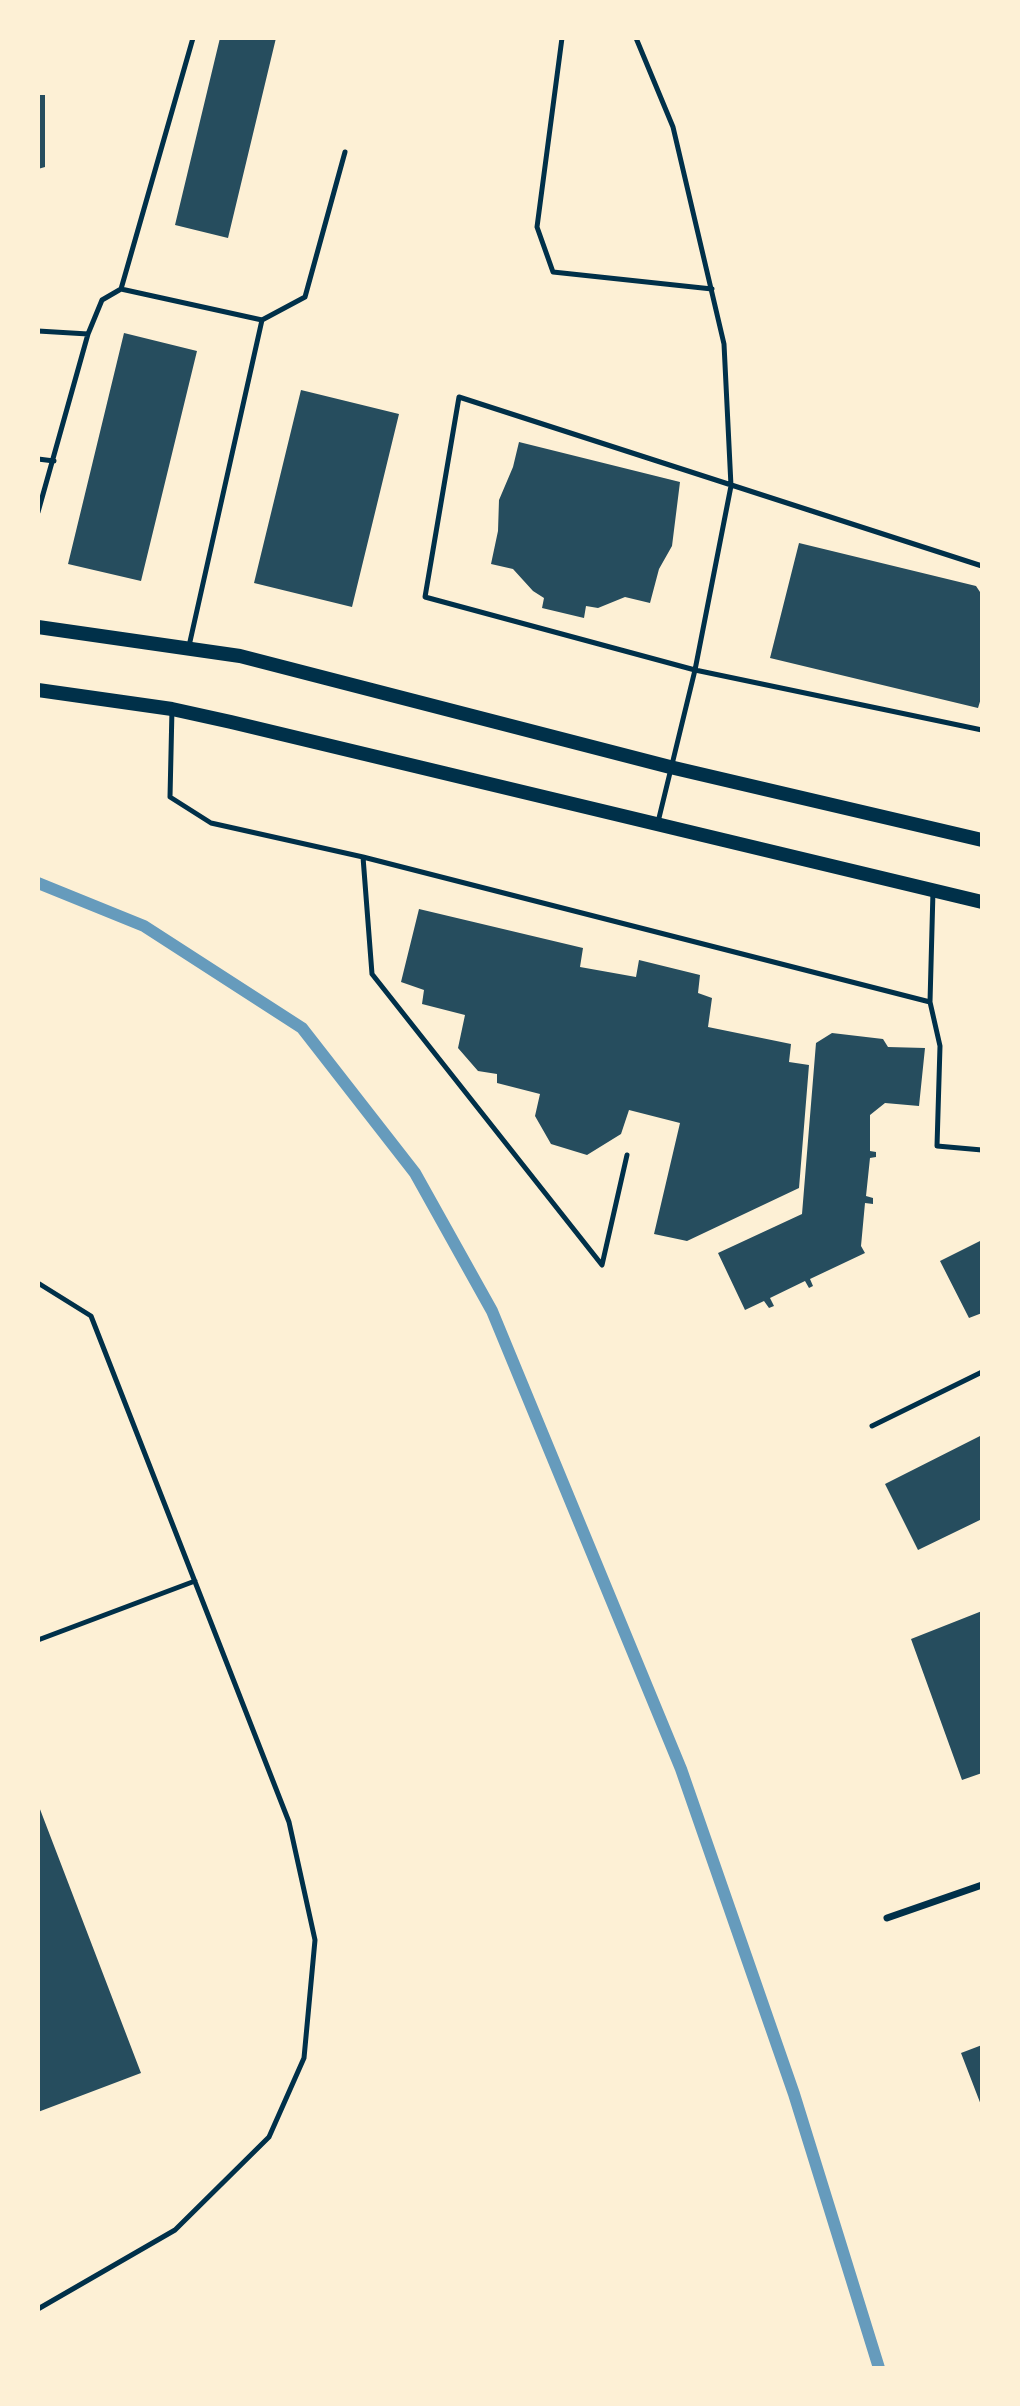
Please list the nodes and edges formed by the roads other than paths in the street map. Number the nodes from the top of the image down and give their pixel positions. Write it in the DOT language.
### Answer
graph roads {
  1 [pos="193,38"];
  2 [pos="562,38"];
  3 [pos="636,38"];
  4 [pos="345,152"];
  5 [pos="121,289"];
  6 [pos="712,289"];
  7 [pos="262,320"];
  8 [pos="38,331"];
  9 [pos="88,334"];
  10 [pos="38,459"];
  11 [pos="54,461"];
  12 [pos="731,485"];
  13 [pos="41,498"];
  14 [pos="38,512"];
  15 [pos="982,566"];
  16 [pos="38,627"];
  17 [pos="188,649"];
  18 [pos="695,670"];
  19 [pos="38,690"];
  20 [pos="172,709"];
  21 [pos="982,730"];
  22 [pos="670,767"];
  23 [pos="658,825"];
  24 [pos="982,840"];
  25 [pos="363,857"];
  26 [pos="933,890"];
  27 [pos="982,902"];
  28 [pos="930,1002"];
  29 [pos="982,1150"];
  30 [pos="627,1155"];
  31 [pos="38,1283"];
  32 [pos="982,1373"];
  33 [pos="872,1426"];
  34 [pos="195,1581"];
  35 [pos="38,1640"];
  36 [pos="982,1885"];
  37 [pos="887,1918"];
  38 [pos="38,2309"];
  1 -- 5 [label="lane"];
  2 -- 6 [label="lane"];
  3 -- 6 [label="lane"];
  4 -- 7 [label="lane"];
  5 -- 7 [label="lane"];
  5 -- 9 [label="lane"];
  6 -- 12 [label="lane"];
  7 -- 17 [label="lane"];
  8 -- 9 [label="lane"];
  9 -- 11 [label="lane"];
  10 -- 11 [label="lane"];
  11 -- 13 [label="lane"];
  12 -- 15 [label="lane"];
  12 -- 18 [label="lane"];
  12 -- 18 [label="lane"];
  13 -- 14 [label="lane"];
  16 -- 17 [label="main road"];
  17 -- 22 [label="main road"];
  18 -- 21 [label="lane"];
  18 -- 22 [label="lane"];
  19 -- 20 [label="main road"];
  20 -- 23 [label="main road"];
  20 -- 25 [label="lane"];
  22 -- 23 [label="lane"];
  22 -- 24 [label="main road"];
  23 -- 26 [label="main road"];
  25 -- 28 [label="lane"];
  25 -- 30 [label="lane"];
  26 -- 27 [label="main road"];
  26 -- 28 [label="lane"];
  28 -- 29 [label="lane"];
  31 -- 34 [label="lane"];
  32 -- 33 [label="lane"];
  34 -- 35 [label="lane"];
  34 -- 38 [label="lane"];
  36 -- 37 [label="street"];
}
